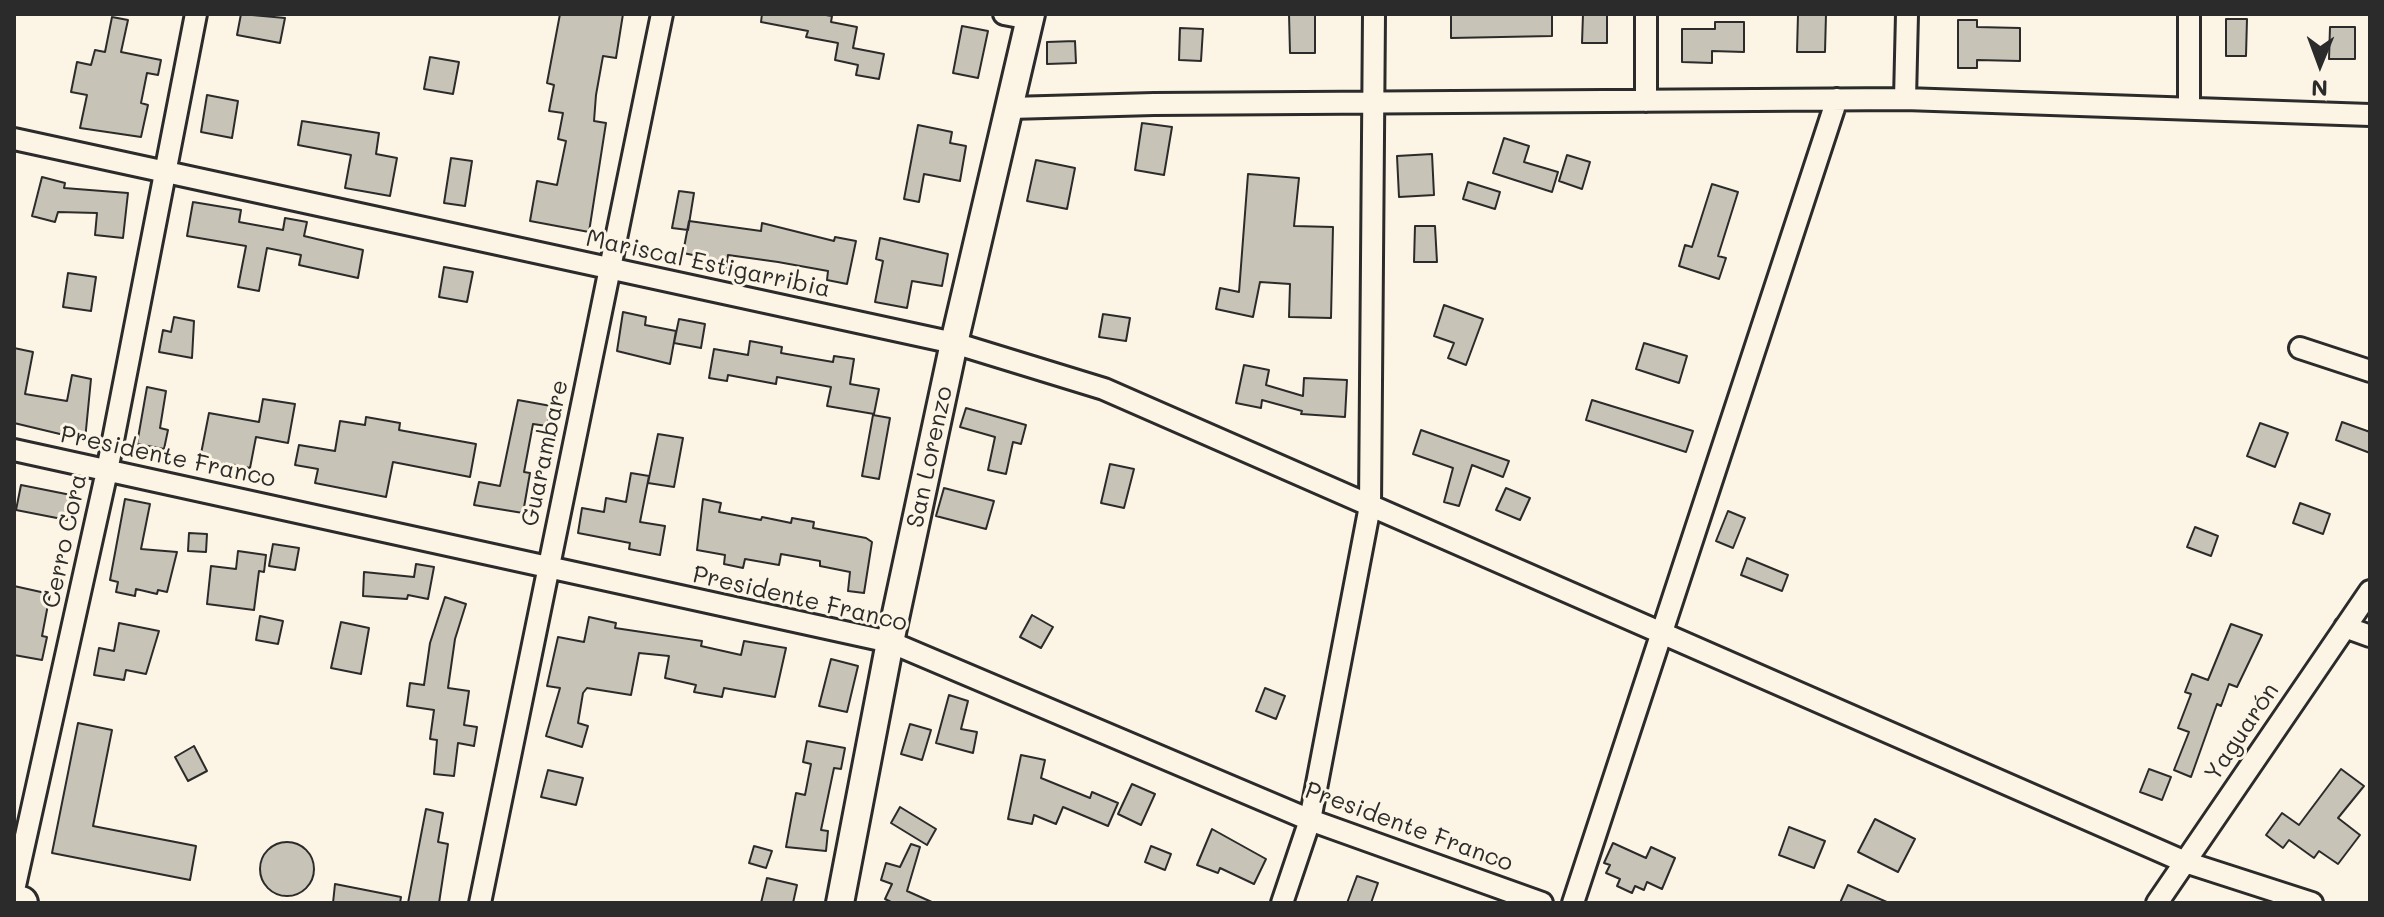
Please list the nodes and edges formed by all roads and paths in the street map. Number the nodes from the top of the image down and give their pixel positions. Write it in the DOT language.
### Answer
graph roads {
  1 [pos="196,14"];
  2 [pos="662,14"];
  3 [pos="1004,14"];
  4 [pos="1374,14"];
  5 [pos="1646,14"];
  6 [pos="1907,14"];
  7 [pos="2189,14"];
  8 [pos="1031,17"];
  9 [pos="1837,99"];
  10 [pos="1905,99"];
  11 [pos="1646,101"];
  12 [pos="1371,102"];
  13 [pos="2189,107"];
  14 [pos="1010,108"];
  15 [pos="2370,115"];
  16 [pos="14,139"];
  17 [pos="164,169"];
  18 [pos="609,270"];
  19 [pos="954,343"];
  20 [pos="2300,348"];
  21 [pos="2370,371"];
  22 [pos="14,450"];
  23 [pos="107,471"];
  24 [pos="1370,506"];
  25 [pos="548,568"];
  26 [pos="2370,591"];
  27 [pos="2345,627"];
  28 [pos="1661,633"];
  29 [pos="2370,636"];
  30 [pos="890,642"];
  31 [pos="1310,820"];
  32 [pos="2185,862"];
  33 [pos="14,890"];
  34 [pos="14,902"];
  35 [pos="1536,902"];
  36 [pos="21,903"];
  37 [pos="480,903"];
  38 [pos="840,903"];
  39 [pos="1282,903"];
  40 [pos="1573,903"];
  41 [pos="2157,903"];
  42 [pos="2312,903"];
  1 -- 17 [label="street, Cerro Cora"];
  2 -- 18 [label="street, Guarambare"];
  3 -- 8 [label="street"];
  4 -- 12 [label="street"];
  5 -- 11 [label="street"];
  6 -- 10 [label="street"];
  7 -- 13 [label="street"];
  8 -- 14 [label="street, San Lorenzo"];
  9 -- 10 [label="street"];
  9 -- 11 [label="street"];
  9 -- 28 [label="street"];
  10 -- 13 [label="street"];
  11 -- 12 [label="street"];
  12 -- 14 [label="street"];
  12 -- 24 [label="street"];
  13 -- 15 [label="street"];
  14 -- 19 [label="street, San Lorenzo"];
  16 -- 17 [label="street, Mariscal Estigarribia"];
  17 -- 18 [label="street, Mariscal Estigarribia"];
  17 -- 23 [label="street, Cerro Cora"];
  18 -- 19 [label="street, Mariscal Estigarribia"];
  18 -- 25 [label="street, Guarambare"];
  19 -- 24 [label="street, Mariscal Estigarribia"];
  19 -- 30 [label="street, San Lorenzo"];
  20 -- 21 [label="street"];
  22 -- 23 [label="street, Presidente Franco"];
  23 -- 25 [label="street, Presidente Franco"];
  23 -- 33 [label="street, Cerro Cora"];
  24 -- 28 [label="street, Mariscal Estigarribia"];
  24 -- 31 [label="street"];
  25 -- 30 [label="street, Presidente Franco"];
  25 -- 37 [label="street, Guarambare"];
  26 -- 27 [label="street, Yaguarón"];
  27 -- 29 [label="street"];
  27 -- 32 [label="street, Yaguarón"];
  28 -- 32 [label="street, Mariscal Estigarribia"];
  28 -- 40 [label="street"];
  30 -- 31 [label="street, Presidente Franco"];
  30 -- 38 [label="street, San Lorenzo"];
  31 -- 35 [label="street, Presidente Franco"];
  31 -- 39 [label="street"];
  32 -- 41 [label="street, Yaguarón"];
  32 -- 42 [label="street, Mariscal Estigarribia"];
  34 -- 36 [label="main road"];
}
